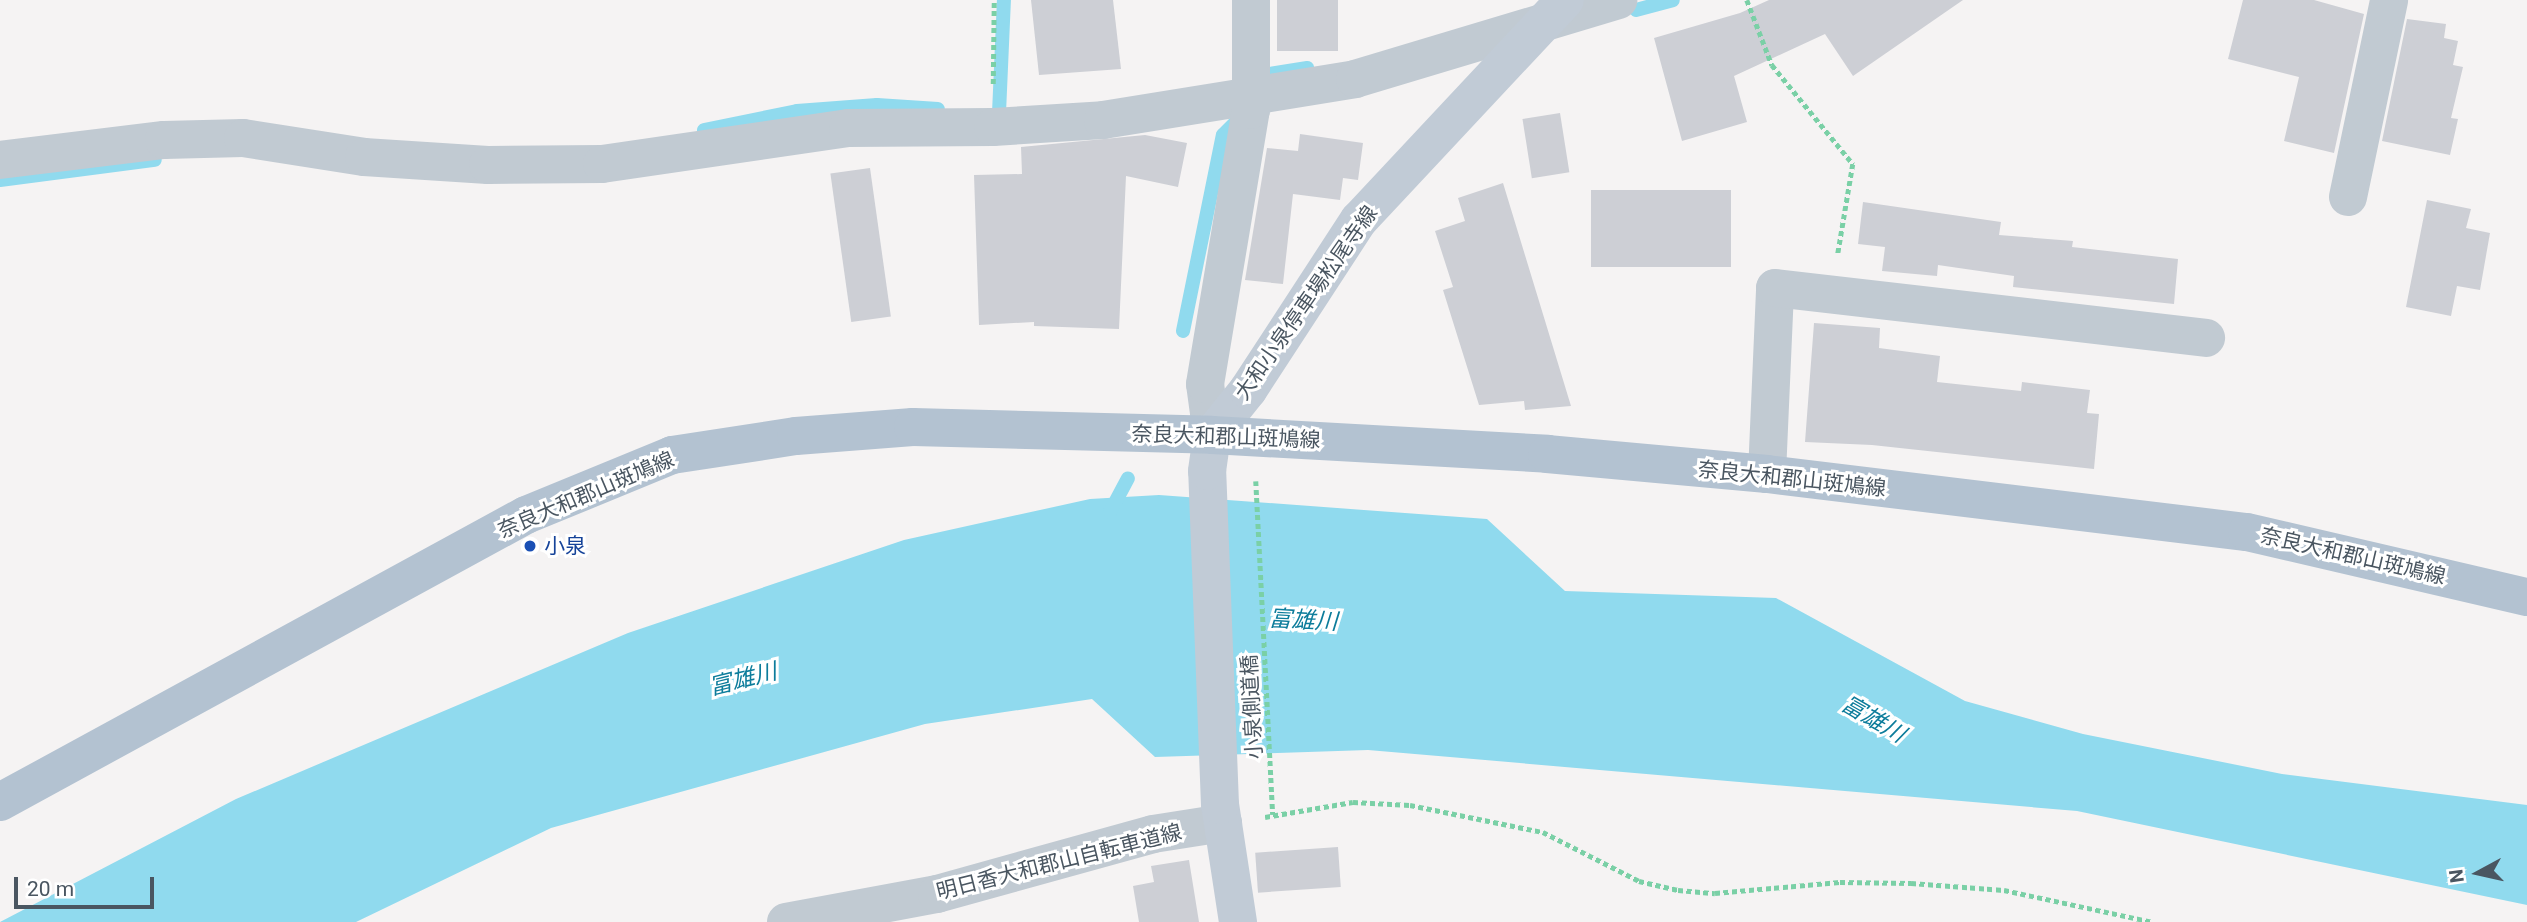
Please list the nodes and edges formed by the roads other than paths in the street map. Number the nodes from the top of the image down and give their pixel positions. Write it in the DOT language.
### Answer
graph roads {
  1 [pos="1251,0"];
  2 [pos="1618,0"];
  3 [pos="2389,0"];
  4 [pos="1555,10"];
  5 [pos="1251,98"];
  6 [pos="0,160"];
  7 [pos="2348,197"];
  8 [pos="2206,338"];
  9 [pos="1210,453"];
  10 [pos="1767,474"];
  11 [pos="2527,597"];
  12 [pos="0,802"];
  13 [pos="1221,814"];
  14 [pos="786,922"];
  15 [pos="1238,922"];
  1 -- 5 [label="street"];
  2 -- 4 [label="street"];
  3 -- 7 [label="street"];
  4 -- 5 [label="street"];
  4 -- 9 [label="main road, 大和小泉停車場松尾寺線"];
  5 -- 6 [label="street"];
  5 -- 9 [label="street"];
  8 -- 10 [label="street"];
  9 -- 10 [label="main road, 奈良大和郡山斑鳩線"];
  9 -- 12 [label="main road, 奈良大和郡山斑鳩線"];
  9 -- 13 [label="main road"];
  10 -- 11 [label="main road, 奈良大和郡山斑鳩線"];
  13 -- 14 [label="street, 明日香大和郡山自転車道線"];
  13 -- 15 [label="main road"];
}
